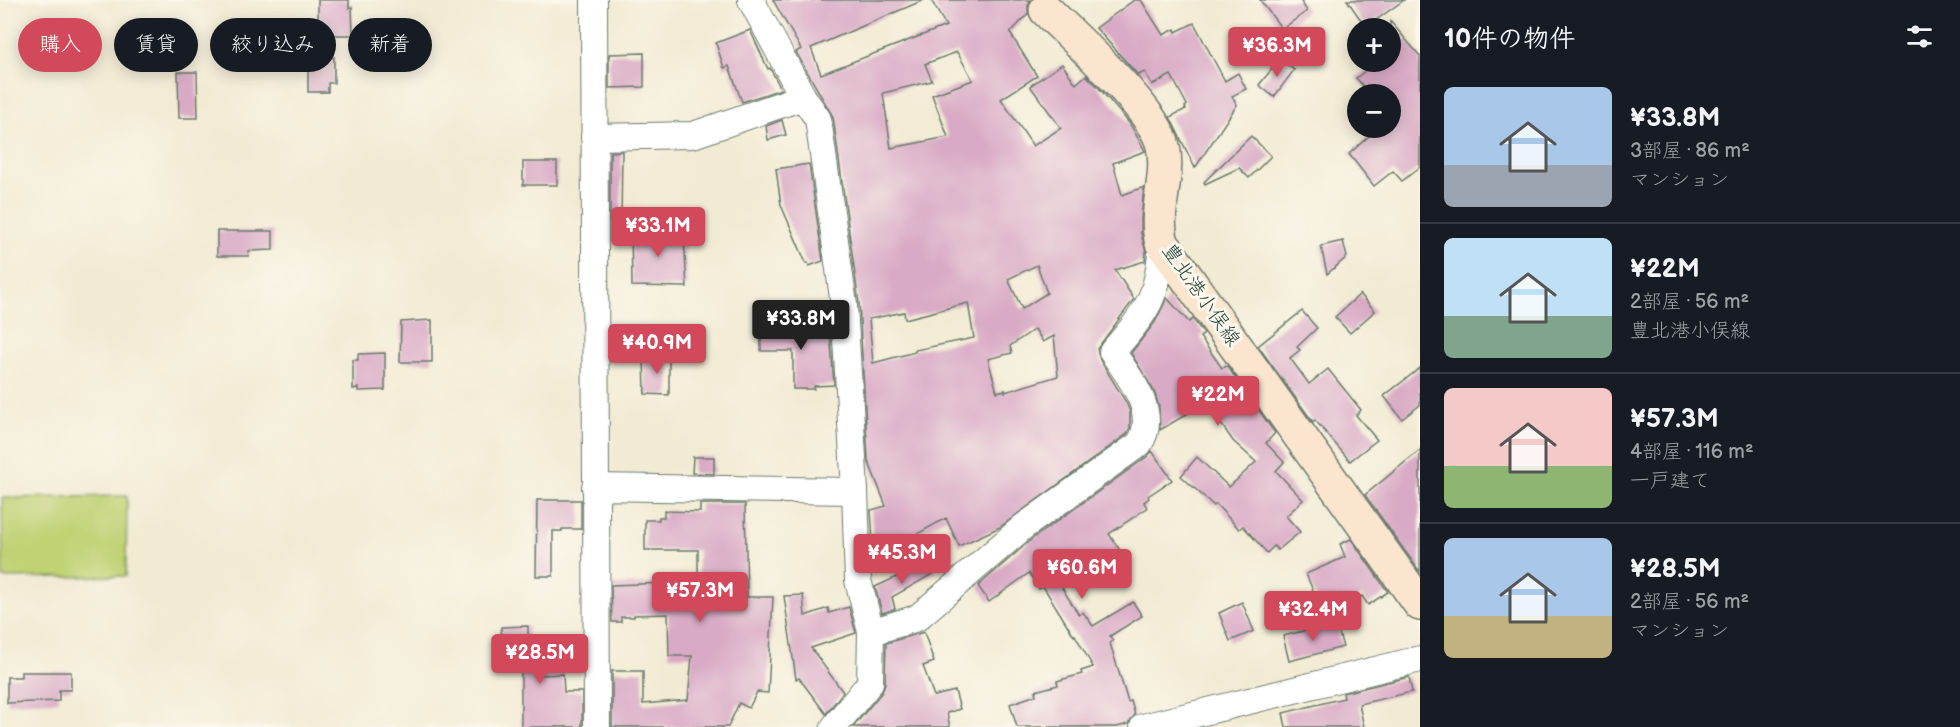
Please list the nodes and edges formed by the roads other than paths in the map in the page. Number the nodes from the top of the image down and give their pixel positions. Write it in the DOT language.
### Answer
graph roads {
  1 [pos="594,0"];
  2 [pos="751,0"];
  3 [pos="1050,5"];
  4 [pos="803,97"];
  5 [pos="594,137"];
  6 [pos="1162,243"];
  7 [pos="595,487"];
  8 [pos="855,491"];
  9 [pos="1420,604"];
  10 [pos="870,632"];
  11 [pos="1420,659"];
  12 [pos="597,727"];
  13 [pos="834,727"];
  14 [pos="1143,727"];
  1 -- 5 [label="street"];
  2 -- 4 [label="street"];
  3 -- 6 [label="main road, 豊北港小俣線"];
  4 -- 5 [label="street"];
  4 -- 8 [label="street"];
  5 -- 7 [label="street"];
  6 -- 9 [label="main road, 豊北港小俣線"];
  6 -- 10 [label="street"];
  7 -- 8 [label="street"];
  7 -- 12 [label="street"];
  8 -- 10 [label="street"];
  10 -- 13 [label="street"];
  11 -- 14 [label="street"];
}
